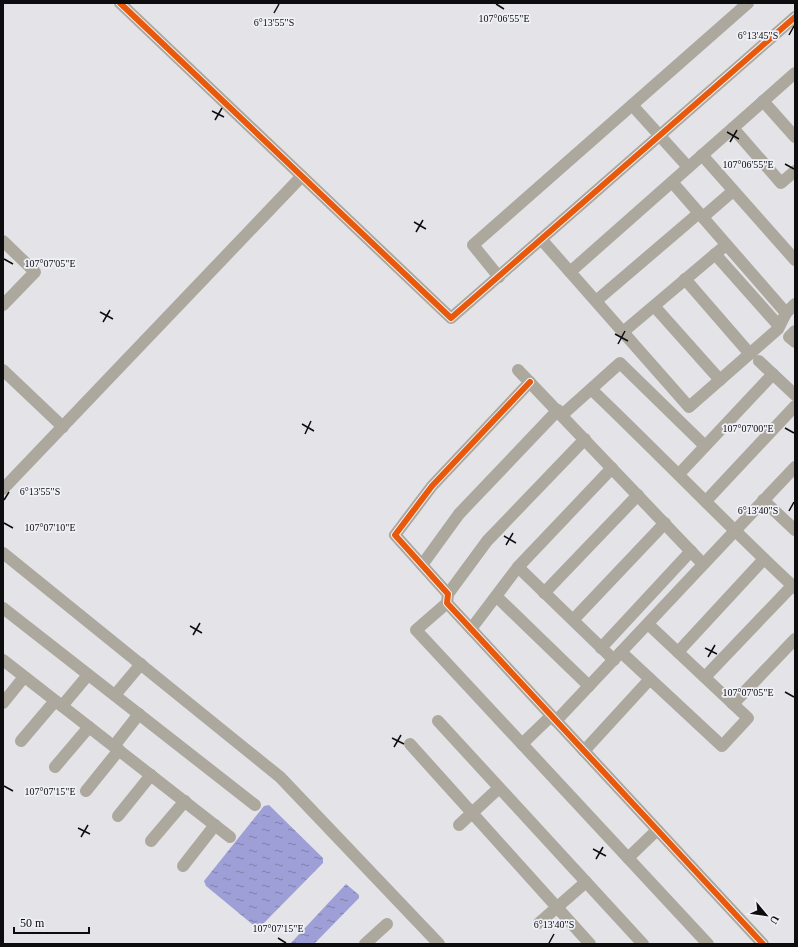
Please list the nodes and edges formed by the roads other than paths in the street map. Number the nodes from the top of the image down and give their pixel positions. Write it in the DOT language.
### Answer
graph roads {
  1 [pos="120,3"];
  2 [pos="748,3"];
  3 [pos="795,17"];
  4 [pos="794,75"];
  5 [pos="763,101"];
  6 [pos="632,105"];
  7 [pos="733,128"];
  8 [pos="660,136"];
  9 [pos="795,137"];
  10 [pos="702,155"];
  11 [pos="688,167"];
  12 [pos="795,171"];
  13 [pos="302,176"];
  14 [pos="672,182"];
  15 [pos="734,191"];
  16 [pos="701,215"];
  17 [pos="541,239"];
  18 [pos="4,245"];
  19 [pos="726,245"];
  20 [pos="715,254"];
  21 [pos="795,260"];
  22 [pos="570,272"];
  23 [pos="498,277"];
  24 [pos="686,279"];
  25 [pos="596,302"];
  26 [pos="3,305"];
  27 [pos="654,306"];
  28 [pos="790,309"];
  29 [pos="779,326"];
  30 [pos="795,331"];
  31 [pos="623,332"];
  32 [pos="795,342"];
  33 [pos="754,357"];
  34 [pos="3,370"];
  35 [pos="518,370"];
  36 [pos="772,374"];
  37 [pos="720,380"];
  38 [pos="530,382"];
  39 [pos="592,390"];
  40 [pos="795,395"];
  41 [pos="795,406"];
  42 [pos="560,412"];
  43 [pos="63,427"];
  44 [pos="585,438"];
  45 [pos="705,446"];
  46 [pos="795,467"];
  47 [pos="612,468"];
  48 [pos="679,474"];
  49 [pos="3,489"];
  50 [pos="638,495"];
  51 [pos="763,500"];
  52 [pos="706,502"];
  53 [pos="665,524"];
  54 [pos="794,528"];
  55 [pos="734,531"];
  56 [pos="691,551"];
  57 [pos="3,553"];
  58 [pos="764,559"];
  59 [pos="703,564"];
  60 [pos="422,565"];
  61 [pos="518,567"];
  62 [pos="794,587"];
  63 [pos="544,593"];
  64 [pos="497,597"];
  65 [pos="447,599"];
  66 [pos="4,610"];
  67 [pos="573,620"];
  68 [pos="648,624"];
  69 [pos="471,629"];
  70 [pos="795,639"];
  71 [pos="601,648"];
  72 [pos="678,652"];
  73 [pos="617,656"];
  74 [pos="141,664"];
  75 [pos="5,666"];
  76 [pos="88,675"];
  77 [pos="24,677"];
  78 [pos="705,678"];
  79 [pos="650,679"];
  80 [pos="589,686"];
  81 [pos="115,696"];
  82 [pos="3,703"];
  83 [pos="59,704"];
  84 [pos="734,704"];
  85 [pos="139,714"];
  86 [pos="554,718"];
  87 [pos="438,721"];
  88 [pos="89,727"];
  89 [pos="21,741"];
  90 [pos="410,744"];
  91 [pos="522,744"];
  92 [pos="116,748"];
  93 [pos="584,751"];
  94 [pos="55,767"];
  95 [pos="151,775"];
  96 [pos="499,788"];
  97 [pos="86,791"];
  98 [pos="185,801"];
  99 [pos="255,805"];
  100 [pos="472,813"];
  101 [pos="118,816"];
  102 [pos="215,825"];
  103 [pos="459,825"];
  104 [pos="657,830"];
  105 [pos="230,836"];
  106 [pos="151,841"];
  107 [pos="628,858"];
  108 [pos="183,866"];
  109 [pos="586,882"];
  110 [pos="557,907"];
  111 [pos="539,923"];
  112 [pos="387,924"];
  113 [pos="373,942"];
  114 [pos="438,944"];
  115 [pos="590,944"];
  116 [pos="643,944"];
  117 [pos="708,944"];
  118 [pos="763,944"];
  1 -- 13 [label="street"];
  2 -- 6 [label="street"];
  3 -- 8 [label="street"];
  4 -- 5 [label="street"];
  5 -- 7 [label="street"];
  5 -- 9 [label="street"];
  6 -- 8 [label="street"];
  6 -- 23 [label="street"];
  7 -- 10 [label="street"];
  7 -- 12 [label="street"];
  8 -- 11 [label="street"];
  8 -- 17 [label="street"];
  10 -- 11 [label="street"];
  10 -- 15 [label="street"];
  11 -- 14 [label="street"];
  13 -- 23 [label="street"];
  13 -- 43 [label="street"];
  14 -- 16 [label="street"];
  14 -- 22 [label="street"];
  15 -- 16 [label="street"];
  15 -- 21 [label="street"];
  16 -- 19 [label="street"];
  16 -- 25 [label="street"];
  17 -- 22 [label="street"];
  17 -- 23 [label="street"];
  18 -- 26 [label="street"];
  19 -- 20 [label="street"];
  19 -- 28 [label="street"];
  20 -- 24 [label="street"];
  20 -- 29 [label="street"];
  22 -- 25 [label="street"];
  24 -- 27 [label="street"];
  24 -- 33 [label="street"];
  25 -- 31 [label="street"];
  27 -- 31 [label="street"];
  27 -- 37 [label="street"];
  28 -- 29 [label="street"];
  29 -- 33 [label="street"];
  30 -- 32 [label="street"];
  31 -- 37 [label="street"];
  33 -- 36 [label="street"];
  33 -- 37 [label="street"];
  34 -- 43 [label="street"];
  35 -- 38 [label="street"];
  36 -- 40 [label="street"];
  36 -- 45 [label="street"];
  38 -- 42 [label="street"];
  38 -- 60 [label="street"];
  39 -- 42 [label="street"];
  39 -- 45 [label="street"];
  39 -- 48 [label="street"];
  41 -- 52 [label="street"];
  42 -- 44 [label="street"];
  42 -- 60 [label="street"];
  43 -- 49 [label="street"];
  44 -- 47 [label="street"];
  44 -- 65 [label="street"];
  45 -- 48 [label="street"];
  46 -- 51 [label="street"];
  47 -- 50 [label="street"];
  47 -- 61 [label="street"];
  48 -- 52 [label="street"];
  50 -- 53 [label="street"];
  50 -- 63 [label="street"];
  51 -- 54 [label="street"];
  51 -- 55 [label="street"];
  52 -- 55 [label="street"];
  53 -- 56 [label="street"];
  53 -- 67 [label="street"];
  55 -- 58 [label="street"];
  55 -- 59 [label="street"];
  56 -- 59 [label="street"];
  56 -- 71 [label="street"];
  57 -- 74 [label="street"];
  58 -- 62 [label="street"];
  58 -- 72 [label="street"];
  59 -- 68 [label="street"];
  60 -- 65 [label="street"];
  61 -- 63 [label="street"];
  61 -- 64 [label="street"];
  62 -- 78 [label="street"];
  63 -- 67 [label="street"];
  64 -- 69 [label="street"];
  64 -- 80 [label="street"];
  65 -- 69 [label="street"];
  65 -- 91 [label="street"];
  66 -- 76 [label="street"];
  67 -- 71 [label="street"];
  68 -- 72 [label="street"];
  68 -- 73 [label="street"];
  69 -- 86 [label="street"];
  70 -- 84 [label="street"];
  71 -- 73 [label="street"];
  72 -- 78 [label="street"];
  73 -- 79 [label="street"];
  73 -- 80 [label="street"];
  74 -- 81 [label="street"];
  74 -- 114 [label="street"];
  75 -- 77 [label="street"];
  76 -- 81 [label="street"];
  76 -- 83 [label="street"];
  77 -- 82 [label="street"];
  77 -- 83 [label="street"];
  78 -- 84 [label="street"];
  79 -- 84 [label="street"];
  79 -- 93 [label="street"];
  80 -- 86 [label="street"];
  81 -- 85 [label="street"];
  83 -- 88 [label="street"];
  83 -- 89 [label="street"];
  85 -- 92 [label="street"];
  85 -- 99 [label="street"];
  86 -- 91 [label="street"];
  86 -- 93 [label="street"];
  87 -- 96 [label="street"];
  88 -- 92 [label="street"];
  88 -- 94 [label="street"];
  90 -- 100 [label="street"];
  91 -- 107 [label="street"];
  92 -- 95 [label="street"];
  92 -- 97 [label="street"];
  93 -- 104 [label="street"];
  95 -- 98 [label="street"];
  95 -- 101 [label="street"];
  96 -- 100 [label="street"];
  96 -- 109 [label="street"];
  98 -- 102 [label="street"];
  98 -- 106 [label="street"];
  100 -- 103 [label="street"];
  100 -- 110 [label="street"];
  102 -- 105 [label="street"];
  102 -- 108 [label="street"];
  104 -- 107 [label="street"];
  104 -- 118 [label="street"];
  107 -- 117 [label="street"];
  109 -- 110 [label="street"];
  109 -- 116 [label="street"];
  110 -- 111 [label="street"];
  110 -- 115 [label="street"];
  112 -- 113 [label="street"];
}
